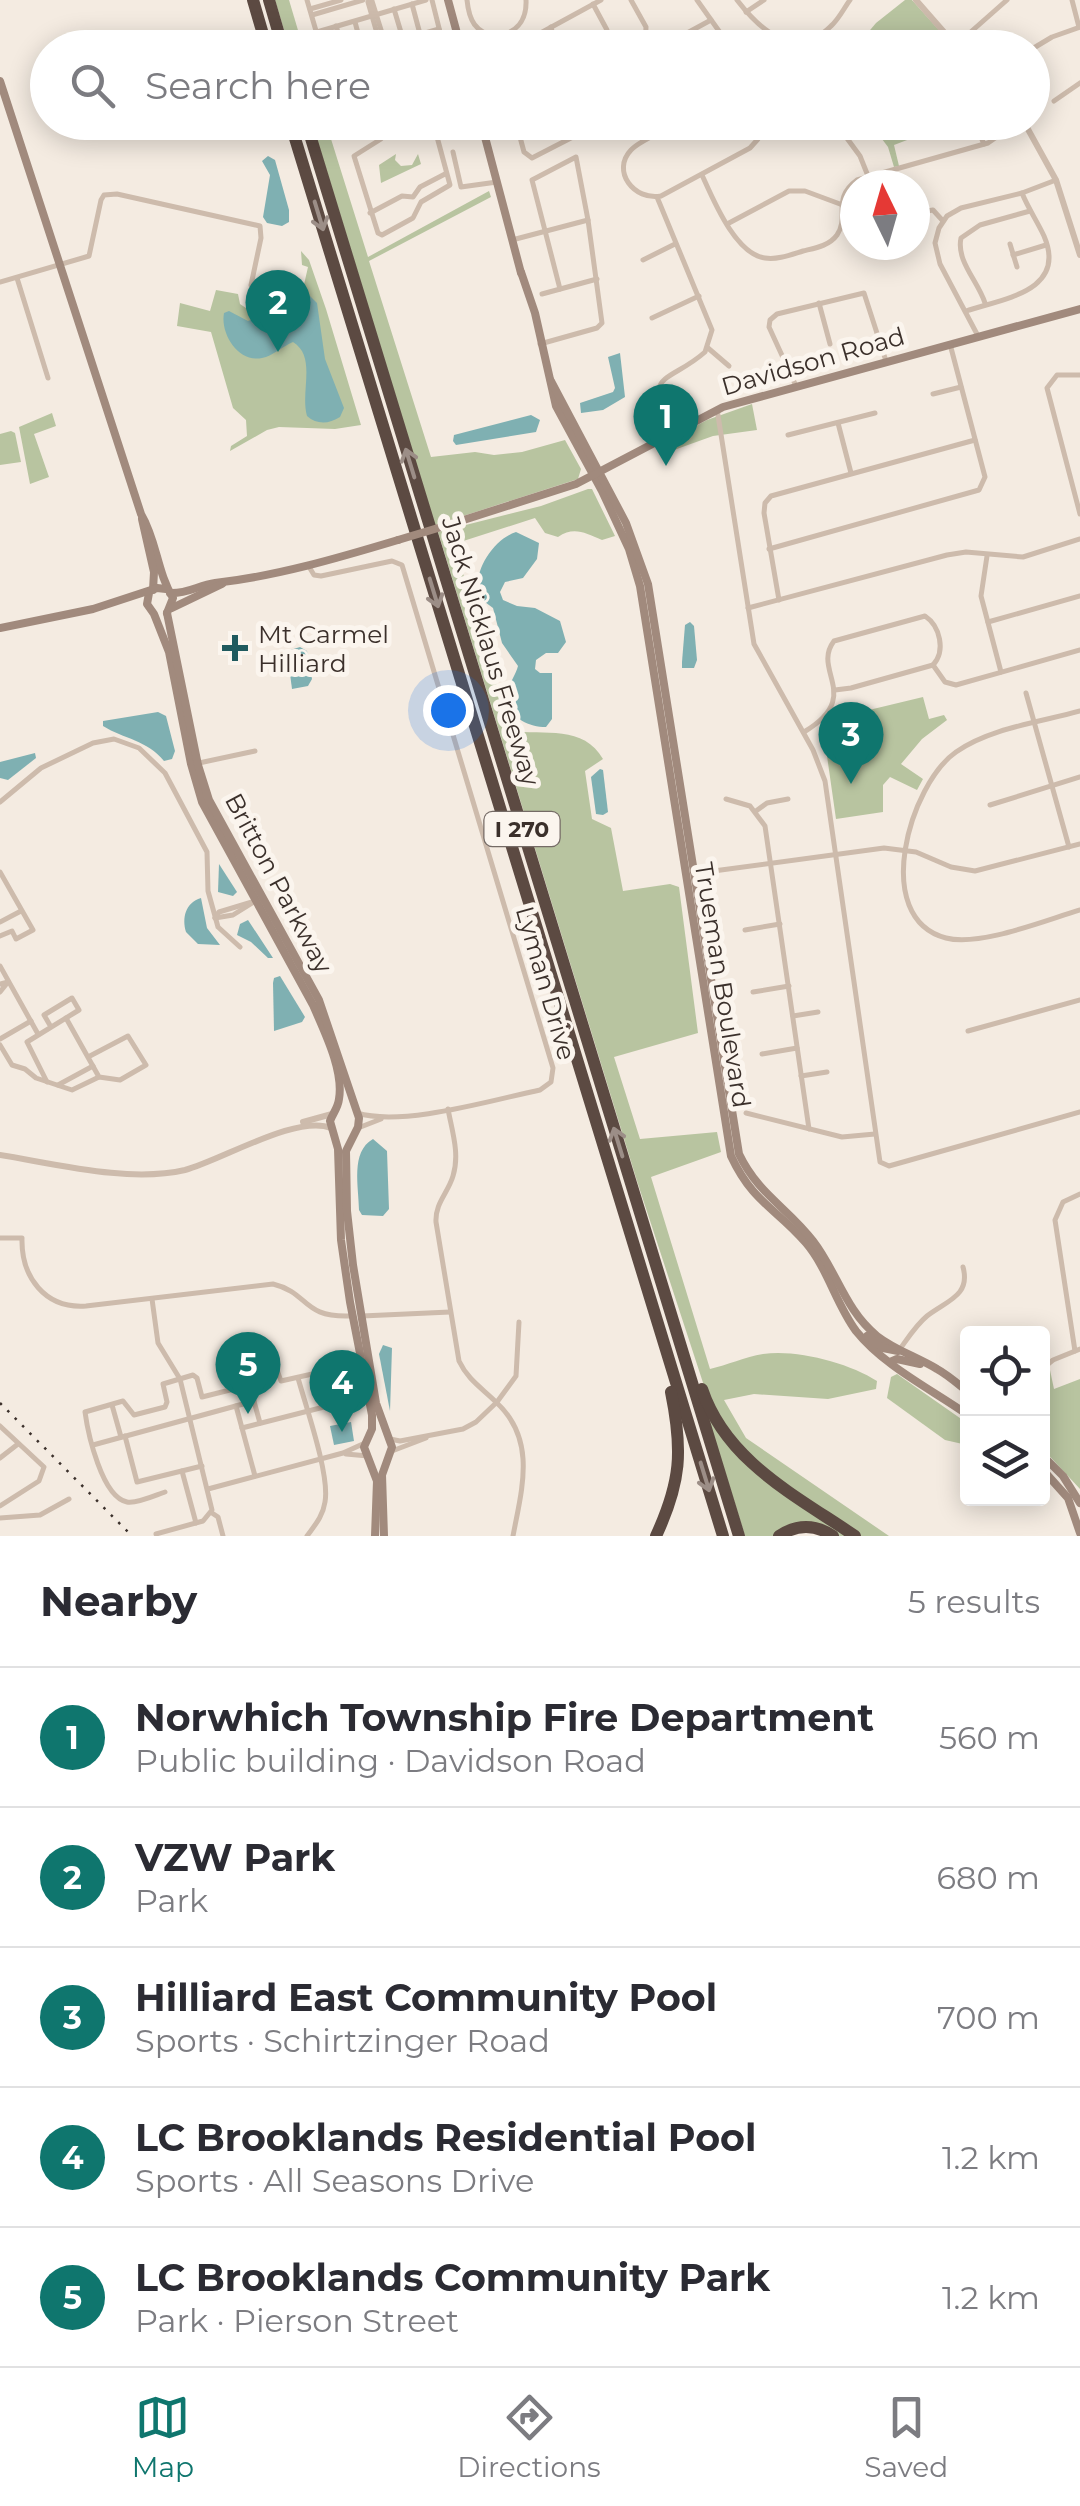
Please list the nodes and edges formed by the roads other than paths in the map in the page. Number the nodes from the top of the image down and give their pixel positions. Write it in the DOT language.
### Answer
graph roads {
  1 [pos="253,0"];
  2 [pos="269,0"];
  3 [pos="307,0"];
  4 [pos="429,0"];
  5 [pos="448,0"];
  6 [pos="467,0"];
  7 [pos="526,0"];
  8 [pos="601,0"];
  9 [pos="632,0"];
  10 [pos="696,0"];
  11 [pos="737,0"];
  12 [pos="764,0"];
  13 [pos="850,0"];
  14 [pos="916,0"];
  15 [pos="1007,0"];
  16 [pos="1072,0"];
  17 [pos="368,1"];
  18 [pos="345,2"];
  19 [pos="412,4"];
  20 [pos="593,4"];
  21 [pos="394,9"];
  22 [pos="311,12"];
  23 [pos="746,12"];
  24 [pos="374,15"];
  25 [pos="711,20"];
  26 [pos="354,21"];
  27 [pos="336,26"];
  28 [pos="551,27"];
  29 [pos="1080,27"];
  30 [pos="439,29"];
  31 [pos="262,30"];
  32 [pos="278,30"];
  33 [pos="316,30"];
  34 [pos="323,30"];
  35 [pos="337,30"];
  36 [pos="357,30"];
  37 [pos="377,30"];
  38 [pos="400,30"];
  39 [pos="419,30"];
  40 [pos="435,30"];
  41 [pos="456,30"];
  42 [pos="480,30"];
  43 [pos="512,30"];
  44 [pos="546,30"];
  45 [pos="552,30"];
  46 [pos="607,30"];
  47 [pos="646,30"];
  48 [pos="693,30"];
  49 [pos="718,30"];
  50 [pos="764,30"];
  51 [pos="826,30"];
  52 [pos="943,30"];
  53 [pos="974,30"];
  54 [pos="1050,38"];
  55 [pos="0,81"];
  56 [pos="1080,83"];
  57 [pos="1054,101"];
  58 [pos="296,140"];
  59 [pos="312,140"];
  60 [pos="379,140"];
  61 [pos="438,140"];
  62 [pos="486,140"];
  63 [pos="522,140"];
  64 [pos="569,140"];
  65 [pos="649,140"];
  66 [pos="757,140"];
  67 [pos="848,140"];
  68 [pos="982,140"];
  69 [pos="991,140"];
  70 [pos="1032,140"];
  71 [pos="984,144"];
  72 [pos="452,152"];
  73 [pos="866,170"];
  74 [pos="890,170"];
  75 [pos="446,173"];
  76 [pos="702,174"];
  77 [pos="1056,180"];
  78 [pos="498,182"];
  79 [pos="1022,193"];
  80 [pos="657,198"];
  81 [pos="840,204"];
  82 [pos="930,210"];
  83 [pos="1030,212"];
  84 [pos="370,213"];
  85 [pos="588,220"];
  86 [pos="943,220"];
  87 [pos="728,224"];
  88 [pos="840,228"];
  89 [pos="546,231"];
  90 [pos="512,240"];
  91 [pos="1078,241"];
  92 [pos="675,244"];
  93 [pos="1010,244"];
  94 [pos="1046,245"];
  95 [pos="1013,255"];
  96 [pos="1080,255"];
  97 [pos="643,260"];
  98 [pos="60,264"];
  99 [pos="1017,266"];
  100 [pos="16,278"];
  101 [pos="597,280"];
  102 [pos="0,282"];
  103 [pos="251,285"];
  104 [pos="560,289"];
  105 [pos="542,294"];
  106 [pos="699,296"];
  107 [pos="819,303"];
  108 [pos="985,304"];
  109 [pos="1080,308"];
  110 [pos="966,311"];
  111 [pos="652,318"];
  112 [pos="978,336"];
  113 [pos="540,344"];
  114 [pos="830,344"];
  115 [pos="950,344"];
  116 [pos="708,348"];
  117 [pos="886,361"];
  118 [pos="729,366"];
  119 [pos="1080,375"];
  120 [pos="48,378"];
  121 [pos="796,386"];
  122 [pos="961,387"];
  123 [pos="933,394"];
  124 [pos="717,410"];
  125 [pos="875,412"];
  126 [pos="838,423"];
  127 [pos="674,432"];
  128 [pos="788,435"];
  129 [pos="975,440"];
  130 [pos="851,473"];
  131 [pos="598,474"];
  132 [pos="141,514"];
  133 [pos="1080,514"];
  134 [pos="1080,539"];
  135 [pos="769,549"];
  136 [pos="987,556"];
  137 [pos="308,565"];
  138 [pos="224,583"];
  139 [pos="151,591"];
  140 [pos="168,591"];
  141 [pos="1080,596"];
  142 [pos="779,600"];
  143 [pos="748,608"];
  144 [pos="93,609"];
  145 [pos="169,610"];
  146 [pos="151,611"];
  147 [pos="988,622"];
  148 [pos="0,628"];
  149 [pos="1080,650"];
  150 [pos="933,665"];
  151 [pos="1001,672"];
  152 [pos="835,690"];
  153 [pos="1026,693"];
  154 [pos="1080,711"];
  155 [pos="1034,724"];
  156 [pos="804,732"];
  157 [pos="254,750"];
  158 [pos="194,763"];
  159 [pos="1080,777"];
  160 [pos="1052,785"];
  161 [pos="726,799"];
  162 [pos="788,799"];
  163 [pos="0,802"];
  164 [pos="990,805"];
  165 [pos="756,811"];
  166 [pos="1080,844"];
  167 [pos="1069,847"];
  168 [pos="908,850"];
  169 [pos="835,855"];
  170 [pos="771,864"];
  171 [pos="0,872"];
  172 [pos="706,872"];
  173 [pos="258,899"];
  174 [pos="21,910"];
  175 [pos="1080,910"];
  176 [pos="215,918"];
  177 [pos="0,922"];
  178 [pos="780,924"];
  179 [pos="745,930"];
  180 [pos="0,936"];
  181 [pos="240,947"];
  182 [pos="0,966"];
  183 [pos="8,982"];
  184 [pos="0,984"];
  185 [pos="789,986"];
  186 [pos="0,992"];
  187 [pos="753,992"];
  188 [pos="1080,1000"];
  189 [pos="818,1012"];
  190 [pos="793,1016"];
  191 [pos="66,1018"];
  192 [pos="31,1021"];
  193 [pos="50,1027"];
  194 [pos="968,1032"];
  195 [pos="38,1034"];
  196 [pos="0,1042"];
  197 [pos="797,1048"];
  198 [pos="762,1054"];
  199 [pos="88,1057"];
  200 [pos="93,1066"];
  201 [pos="827,1072"];
  202 [pos="802,1076"];
  203 [pos="99,1077"];
  204 [pos="47,1082"];
  205 [pos="58,1086"];
  206 [pos="448,1109"];
  207 [pos="334,1112"];
  208 [pos="355,1112"];
  209 [pos="1080,1112"];
  210 [pos="746,1113"];
  211 [pos="383,1118"];
  212 [pos="809,1129"];
  213 [pos="333,1130"];
  214 [pos="355,1131"];
  215 [pos="875,1134"];
  216 [pos="0,1153"];
  217 [pos="214,1160"];
  218 [pos="1080,1194"];
  219 [pos="637,1202"];
  220 [pos="0,1238"];
  221 [pos="963,1266"];
  222 [pos="646,1283"];
  223 [pos="152,1299"];
  224 [pos="450,1312"];
  225 [pos="357,1316"];
  226 [pos="519,1322"];
  227 [pos="854,1328"];
  228 [pos="900,1350"];
  229 [pos="1078,1350"];
  230 [pos="890,1362"];
  231 [pos="339,1363"];
  232 [pos="1050,1363"];
  233 [pos="931,1365"];
  234 [pos="247,1376"];
  235 [pos="180,1378"];
  236 [pos="298,1378"];
  237 [pos="957,1384"];
  238 [pos="960,1386"];
  239 [pos="367,1396"];
  240 [pos="254,1402"];
  241 [pos="497,1402"];
  242 [pos="112,1405"];
  243 [pos="236,1406"];
  244 [pos="960,1408"];
  245 [pos="960,1409"];
  246 [pos="306,1412"];
  247 [pos="190,1418"];
  248 [pos="260,1423"];
  249 [pos="0,1426"];
  250 [pos="242,1428"];
  251 [pos="431,1435"];
  252 [pos="123,1436"];
  253 [pos="388,1437"];
  254 [pos="368,1439"];
  255 [pos="18,1444"];
  256 [pos="92,1445"];
  257 [pos="342,1453"];
  258 [pos="389,1454"];
  259 [pos="369,1457"];
  260 [pos="0,1458"];
  261 [pos="319,1460"];
  262 [pos="202,1466"];
  263 [pos="1050,1470"];
  264 [pos="182,1471"];
  265 [pos="1050,1472"];
  266 [pos="255,1476"];
  267 [pos="208,1489"];
  268 [pos="165,1492"];
  269 [pos="69,1499"];
  270 [pos="1080,1503"];
  271 [pos="0,1506"];
  272 [pos="211,1513"];
  273 [pos="0,1518"];
  274 [pos="196,1523"];
  275 [pos="1080,1533"];
  276 [pos="156,1534"];
  277 [pos="222,1536"];
  278 [pos="307,1536"];
  279 [pos="375,1536"];
  280 [pos="384,1536"];
  281 [pos="513,1536"];
  282 [pos="656,1536"];
  283 [pos="723,1536"];
  284 [pos="738,1536"];
  285 [pos="779,1536"];
  286 [pos="833,1536"];
  287 [pos="852,1536"];
  1 -- 31 [label="highway"];
  2 -- 32 [label="highway"];
  3 -- 22 [label="street"];
  4 -- 19 [label="street"];
  4 -- 30 [label="street"];
  5 -- 41 [label="main road"];
  6 -- 42 [label="street"];
  7 -- 43 [label="street"];
  8 -- 20 [label="street"];
  9 -- 47 [label="street"];
  10 -- 25 [label="street"];
  11 -- 23 [label="street"];
  12 -- 23 [label="street"];
  13 -- 51 [label="street"];
  14 -- 52 [label="street"];
  15 -- 53 [label="street"];
  16 -- 29 [label="street"];
  17 -- 18 [label="street"];
  17 -- 24 [label="street"];
  18 -- 22 [label="street"];
  19 -- 21 [label="street"];
  19 -- 39 [label="street"];
  20 -- 28 [label="street"];
  20 -- 46 [label="street"];
  21 -- 24 [label="street"];
  21 -- 38 [label="street"];
  22 -- 33 [label="street"];
  23 -- 50 [label="street"];
  24 -- 26 [label="street"];
  24 -- 37 [label="street"];
  25 -- 48 [label="street"];
  25 -- 49 [label="street"];
  26 -- 27 [label="street"];
  26 -- 36 [label="street"];
  27 -- 34 [label="street"];
  27 -- 35 [label="street"];
  28 -- 44 [label="street"];
  28 -- 45 [label="street"];
  29 -- 54 [label="street"];
  30 -- 40 [label="street"];
  55 -- 98 [label="main road"];
  56 -- 57 [label="street"];
  58 -- 222 [label="highway, Jack Nicklaus Freeway / I 270, one-way"];
  219 -- 59 [label="highway, Jack Nicklaus Freeway / I 270, one-way"];
  60 -- 84 [label="street"];
  61 -- 75 [label="street"];
  62 -- 78 [label="main road"];
  63 -- 64 [label="street"];
  65 -- 80 [label="street"];
  66 -- 76 [label="street"];
  67 -- 73 [label="street"];
  68 -- 71 [label="street"];
  69 -- 71 [label="street"];
  70 -- 77 [label="street"];
  71 -- 74 [label="street"];
  72 -- 78 [label="street"];
  75 -- 84 [label="street"];
  75 -- 84 [label="street"];
  76 -- 80 [label="street"];
  76 -- 87 [label="street"];
  77 -- 79 [label="street"];
  77 -- 91 [label="street"];
  78 -- 90 [label="main road"];
  79 -- 83 [label="street"];
  79 -- 86 [label="street"];
  80 -- 92 [label="street"];
  81 -- 87 [label="street"];
  82 -- 86 [label="street"];
  83 -- 94 [label="street"];
  83 -- 108 [label="street"];
  85 -- 89 [label="street"];
  85 -- 89 [label="street"];
  85 -- 101 [label="street"];
  86 -- 110 [label="street"];
  87 -- 88 [label="street"];
  89 -- 90 [label="street"];
  89 -- 104 [label="street"];
  90 -- 113 [label="main road"];
  91 -- 96 [label="street"];
  92 -- 97 [label="street"];
  92 -- 106 [label="street"];
  93 -- 95 [label="street"];
  94 -- 95 [label="street"];
  94 -- 108 [label="street"];
  95 -- 99 [label="street"];
  98 -- 100 [label="street"];
  98 -- 103 [label="street"];
  98 -- 132 [label="main road"];
  100 -- 102 [label="street"];
  100 -- 120 [label="street"];
  101 -- 104 [label="street"];
  101 -- 113 [label="street"];
  104 -- 105 [label="street"];
  106 -- 111 [label="street"];
  106 -- 116 [label="street"];
  107 -- 114 [label="street"];
  107 -- 117 [label="street"];
  107 -- 121 [label="street"];
  108 -- 110 [label="street"];
  109 -- 112 [label="main road, Davidson Road"];
  110 -- 112 [label="street"];
  112 -- 115 [label="main road, Davidson Road"];
  113 -- 131 [label="main road"];
  115 -- 117 [label="main road, Davidson Road"];
  115 -- 122 [label="street"];
  116 -- 118 [label="street"];
  116 -- 127 [label="street"];
  117 -- 121 [label="main road, Davidson Road"];
  119 -- 133 [label="street"];
  121 -- 124 [label="main road, Davidson Road"];
  122 -- 123 [label="street"];
  122 -- 129 [label="street"];
  124 -- 127 [label="main road, Davidson Road"];
  124 -- 143 [label="street"];
  125 -- 126 [label="street"];
  126 -- 128 [label="street"];
  126 -- 130 [label="street"];
  127 -- 131 [label="main road, Davidson Road"];
  129 -- 130 [label="street"];
  129 -- 135 [label="street"];
  130 -- 135 [label="street"];
  131 -- 137 [label="main road, Davidson Road, bridge"];
  131 -- 227 [label="main road, Trueman Boulevard"];
  131 -- 228 [label="main road, Trueman Boulevard"];
  132 -- 139 [label="main road"];
  132 -- 140 [label="main road"];
  134 -- 136 [label="street"];
  135 -- 142 [label="street"];
  136 -- 142 [label="street"];
  136 -- 147 [label="street"];
  137 -- 138 [label="main road, Davidson Road"];
  137 -- 206 [label="street, Lyman Drive"];
  138 -- 140 [label="main road, Davidson Road"];
  138 -- 145 [label="main road, Davidson Road"];
  139 -- 140 [label="main road, Davidson Road"];
  139 -- 144 [label="main road"];
  139 -- 146 [label="main road"];
  140 -- 145 [label="main road, Britton Parkway"];
  141 -- 147 [label="street"];
  142 -- 143 [label="street"];
  143 -- 156 [label="street"];
  144 -- 146 [label="main road"];
  144 -- 148 [label="main road"];
  145 -- 146 [label="main road"];
  145 -- 158 [label="main road, Britton Parkway"];
  146 -- 158 [label="main road, Britton Parkway"];
  147 -- 151 [label="street"];
  149 -- 151 [label="street"];
  150 -- 151 [label="street"];
  150 -- 152 [label="street"];
  150 -- 152 [label="street"];
  152 -- 156 [label="street"];
  153 -- 155 [label="street"];
  154 -- 155 [label="street"];
  155 -- 160 [label="street"];
  155 -- 168 [label="street"];
  156 -- 169 [label="street"];
  157 -- 158 [label="street"];
  158 -- 173 [label="main road, Britton Parkway"];
  159 -- 160 [label="street"];
  160 -- 164 [label="street"];
  160 -- 167 [label="street"];
  161 -- 165 [label="street"];
  162 -- 165 [label="street"];
  163 -- 176 [label="street"];
  165 -- 170 [label="street"];
  166 -- 167 [label="street"];
  167 -- 168 [label="street"];
  168 -- 169 [label="street"];
  168 -- 175 [label="street"];
  169 -- 170 [label="street"];
  169 -- 215 [label="street"];
  170 -- 172 [label="street"];
  170 -- 178 [label="street"];
  171 -- 174 [label="street"];
  173 -- 176 [label="street"];
  173 -- 207 [label="main road, Britton Parkway"];
  173 -- 208 [label="main road, Britton Parkway"];
  174 -- 177 [label="street"];
  174 -- 180 [label="street"];
  176 -- 181 [label="street"];
  178 -- 179 [label="street"];
  178 -- 185 [label="street"];
  182 -- 183 [label="street"];
  183 -- 184 [label="street"];
  183 -- 186 [label="street"];
  183 -- 192 [label="street"];
  185 -- 187 [label="street"];
  185 -- 190 [label="street"];
  188 -- 194 [label="street"];
  189 -- 190 [label="street"];
  190 -- 197 [label="street"];
  191 -- 193 [label="street"];
  191 -- 193 [label="street"];
  191 -- 199 [label="street"];
  192 -- 195 [label="street"];
  192 -- 196 [label="street"];
  193 -- 195 [label="street"];
  195 -- 204 [label="street"];
  196 -- 204 [label="street"];
  197 -- 198 [label="street"];
  197 -- 202 [label="street"];
  199 -- 200 [label="street"];
  199 -- 203 [label="street"];
  200 -- 203 [label="street"];
  200 -- 205 [label="street"];
  201 -- 202 [label="street"];
  202 -- 212 [label="street"];
  203 -- 205 [label="street"];
  204 -- 205 [label="street"];
  206 -- 211 [label="street"];
  206 -- 224 [label="street"];
  207 -- 208 [label="main road"];
  207 -- 213 [label="main road"];
  207 -- 217 [label="street"];
  208 -- 211 [label="street"];
  208 -- 214 [label="main road"];
  209 -- 215 [label="street"];
  210 -- 212 [label="street"];
  211 -- 214 [label="street"];
  212 -- 215 [label="street"];
  213 -- 214 [label="main road"];
  213 -- 217 [label="street"];
  213 -- 225 [label="main road"];
  214 -- 225 [label="main road"];
  216 -- 217 [label="street"];
  218 -- 229 [label="street"];
  219 -- 284 [label="highway, Jack Nicklaus Freeway / I 270"];
  219 -- 287 [label="highway"];
  220 -- 223 [label="street"];
  221 -- 228 [label="street"];
  222 -- 282 [label="highway"];
  222 -- 283 [label="highway, Jack Nicklaus Freeway / I 270, one-way"];
  223 -- 225 [label="street"];
  223 -- 235 [label="street"];
  224 -- 225 [label="street"];
  224 -- 241 [label="street"];
  225 -- 239 [label="main road"];
  225 -- 253 [label="main road"];
  226 -- 241 [label="street"];
  227 -- 228 [label="main road"];
  227 -- 230 [label="main road, Trueman Boulevard"];
  228 -- 230 [label="street"];
  228 -- 233 [label="main road, Trueman Boulevard"];
  229 -- 232 [label="street"];
  230 -- 233 [label="main road"];
  230 -- 245 [label="main road, Trueman Boulevard"];
  231 -- 236 [label="street"];
  233 -- 237 [label="main road, Trueman Boulevard"];
  234 -- 235 [label="street"];
  234 -- 236 [label="street"];
  234 -- 240 [label="street"];
  235 -- 242 [label="street"];
  235 -- 247 [label="street"];
  236 -- 246 [label="street"];
  237 -- 238 [label="main road, Trueman Boulevard"];
  237 -- 244 [label="main road"];
  239 -- 246 [label="street"];
  239 -- 254 [label="main road"];
  240 -- 243 [label="street"];
  240 -- 248 [label="street"];
  241 -- 251 [label="street"];
  241 -- 281 [label="street"];
  242 -- 252 [label="street"];
  242 -- 256 [label="street"];
  243 -- 247 [label="street"];
  243 -- 250 [label="street"];
  246 -- 248 [label="street"];
  246 -- 261 [label="street"];
  247 -- 252 [label="street"];
  247 -- 262 [label="street"];
  248 -- 250 [label="street"];
  249 -- 255 [label="street"];
  250 -- 266 [label="street"];
  251 -- 253 [label="street"];
  251 -- 258 [label="street"];
  252 -- 256 [label="street"];
  252 -- 264 [label="street"];
  253 -- 254 [label="main road"];
  253 -- 258 [label="main road"];
  254 -- 257 [label="street"];
  254 -- 259 [label="main road"];
  255 -- 260 [label="street"];
  255 -- 271 [label="street"];
  256 -- 268 [label="street"];
  257 -- 259 [label="street"];
  257 -- 261 [label="street"];
  258 -- 259 [label="main road"];
  258 -- 280 [label="main road"];
  259 -- 279 [label="main road"];
  261 -- 266 [label="street"];
  261 -- 278 [label="street"];
  262 -- 264 [label="street"];
  262 -- 267 [label="street"];
  263 -- 270 [label="main road"];
  264 -- 274 [label="street"];
  265 -- 275 [label="main road"];
  266 -- 267 [label="street"];
  267 -- 272 [label="street"];
  269 -- 273 [label="street"];
  272 -- 274 [label="street"];
  272 -- 277 [label="street"];
  274 -- 276 [label="street"];
  285 -- 286 [label="highway"];
}
